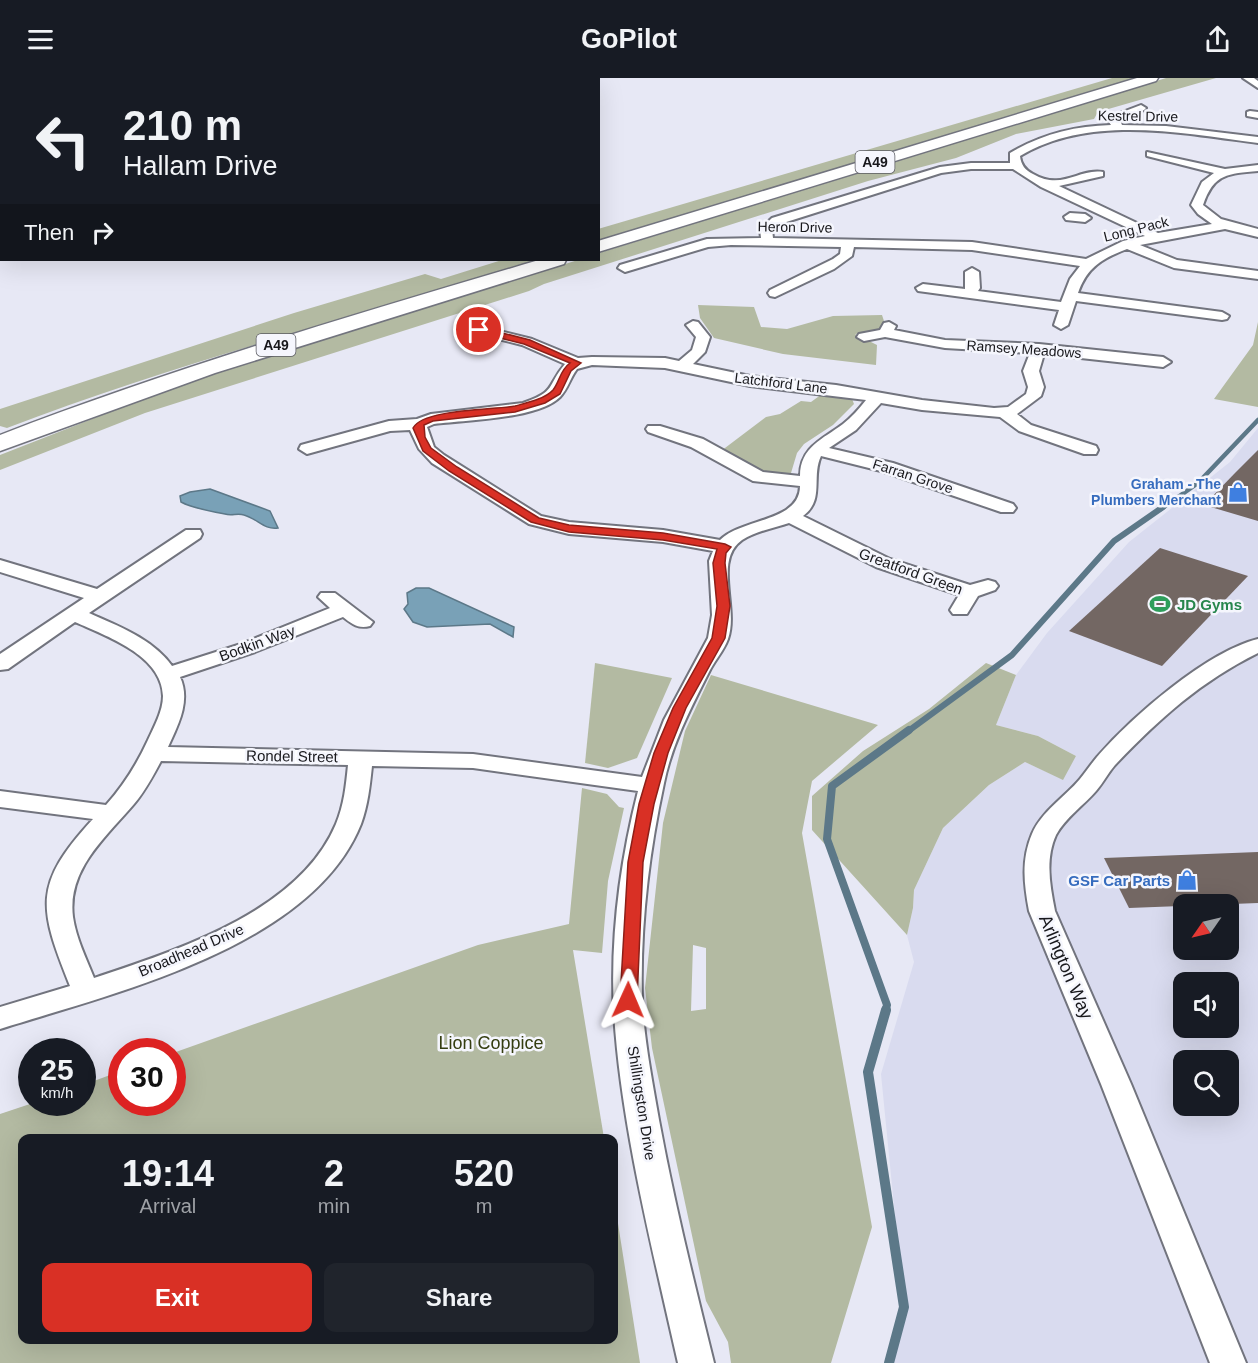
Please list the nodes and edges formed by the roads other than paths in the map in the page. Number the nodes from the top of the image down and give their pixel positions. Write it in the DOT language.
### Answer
graph roads {
  1 [pos="1151,78"];
  2 [pos="1248,78"];
  3 [pos="1258,85"];
  4 [pos="1140,110"];
  5 [pos="1119,128"];
  6 [pos="1258,140"];
  7 [pos="1151,154"];
  8 [pos="1016,166"];
  9 [pos="1258,168"];
  10 [pos="1082,170"];
  11 [pos="1225,172"];
  12 [pos="1045,185"];
  13 [pos="1098,215"];
  14 [pos="1070,217"];
  15 [pos="1226,225"];
  16 [pos="1258,233"];
  17 [pos="967,234"];
  18 [pos="1159,238"];
  19 [pos="952,239"];
  20 [pos="767,241"];
  21 [pos="848,243"];
  22 [pos="1127,244"];
  23 [pos="600,246"];
  24 [pos="554,261"];
  25 [pos="1089,263"];
  26 [pos="639,264"];
  27 [pos="625,268"];
  28 [pos="653,270"];
  29 [pos="972,272"];
  30 [pos="1258,275"];
  31 [pos="923,288"];
  32 [pos="775,293"];
  33 [pos="969,294"];
  34 [pos="1070,302"];
  35 [pos="1222,316"];
  36 [pos="688,323"];
  37 [pos="1061,325"];
  38 [pos="479,330"];
  39 [pos="864,337"];
  40 [pos="1039,348"];
  41 [pos="1163,362"];
  42 [pos="576,363"];
  43 [pos="683,366"];
  44 [pos="876,398"];
  45 [pos="1005,413"];
  46 [pos="420,424"];
  47 [pos="656,437"];
  48 [pos="329,443"];
  49 [pos="0,444"];
  50 [pos="307,449"];
  51 [pos="817,450"];
  52 [pos="1091,450"];
  53 [pos="343,454"];
  54 [pos="809,482"];
  55 [pos="1007,508"];
  56 [pos="789,516"];
  57 [pos="193,534"];
  58 [pos="725,547"];
  59 [pos="0,566"];
  60 [pos="98,596"];
  61 [pos="960,610"];
  62 [pos="76,615"];
  63 [pos="363,622"];
  64 [pos="1258,645"];
  65 [pos="0,664"];
  66 [pos="168,674"];
  67 [pos="153,754"];
  68 [pos="361,758"];
  69 [pos="652,786"];
  70 [pos="0,799"];
  71 [pos="112,814"];
  72 [pos="86,992"];
  73 [pos="0,1018"];
  74 [pos="696,1363"];
  75 [pos="1227,1363"];
  1 -- 23 [label="highway, A49"];
  2 -- 3 [label="street"];
  4 -- 5 [label="street"];
  5 -- 6 [label="street, Kestrel Drive"];
  5 -- 8 [label="street, Kestrel Drive"];
  7 -- 11 [label="street"];
  8 -- 12 [label="street"];
  8 -- 20 [label="street"];
  9 -- 11 [label="street"];
  10 -- 12 [label="street"];
  11 -- 15 [label="street"];
  12 -- 13 [label="street"];
  13 -- 14 [label="street"];
  13 -- 18 [label="street"];
  15 -- 16 [label="street"];
  15 -- 18 [label="street, Long Pack"];
  17 -- 19 [label="street"];
  18 -- 22 [label="street, Long Pack"];
  19 -- 21 [label="street, Heron Drive"];
  19 -- 25 [label="street, Heron Drive"];
  20 -- 21 [label="street, Heron Drive"];
  20 -- 26 [label="street, Heron Drive"];
  21 -- 32 [label="street"];
  22 -- 25 [label="street, Long Pack"];
  22 -- 30 [label="street"];
  24 -- 49 [label="highway, A49"];
  25 -- 34 [label="street, Long Pack"];
  26 -- 27 [label="street, Heron Drive"];
  26 -- 28 [label="street"];
  29 -- 33 [label="street"];
  31 -- 33 [label="street"];
  33 -- 34 [label="street"];
  34 -- 35 [label="street"];
  34 -- 37 [label="street, Long Pack"];
  36 -- 43 [label="street"];
  38 -- 42 [label="street, Latchford Lane"];
  39 -- 40 [label="street, Ramsey Meadows"];
  40 -- 41 [label="street, Ramsey Meadows"];
  40 -- 45 [label="street"];
  42 -- 43 [label="street, Latchford Lane"];
  42 -- 46 [label="street"];
  43 -- 44 [label="street, Latchford Lane"];
  44 -- 45 [label="street, Latchford Lane"];
  44 -- 51 [label="street"];
  45 -- 52 [label="street"];
  46 -- 48 [label="street"];
  46 -- 58 [label="street"];
  47 -- 54 [label="street"];
  48 -- 50 [label="street"];
  48 -- 53 [label="street"];
  51 -- 54 [label="street"];
  51 -- 55 [label="street, Farran Grove"];
  54 -- 56 [label="street"];
  56 -- 58 [label="street"];
  56 -- 61 [label="street, Greatford Green"];
  57 -- 60 [label="street"];
  58 -- 69 [label="street, Shillingston Drive"];
  59 -- 60 [label="street"];
  60 -- 62 [label="street"];
  62 -- 65 [label="street"];
  62 -- 66 [label="street"];
  63 -- 66 [label="street, Bodkin Way"];
  64 -- 75 [label="street, Arlington Way"];
  66 -- 67 [label="street"];
  67 -- 68 [label="street, Rondel Street"];
  67 -- 71 [label="street"];
  68 -- 69 [label="street, Rondel Street"];
  68 -- 72 [label="street, Broadhead Drive"];
  69 -- 74 [label="street, Shillingston Drive"];
  70 -- 71 [label="street"];
  71 -- 72 [label="street"];
  72 -- 73 [label="street, Broadhead Drive"];
}
